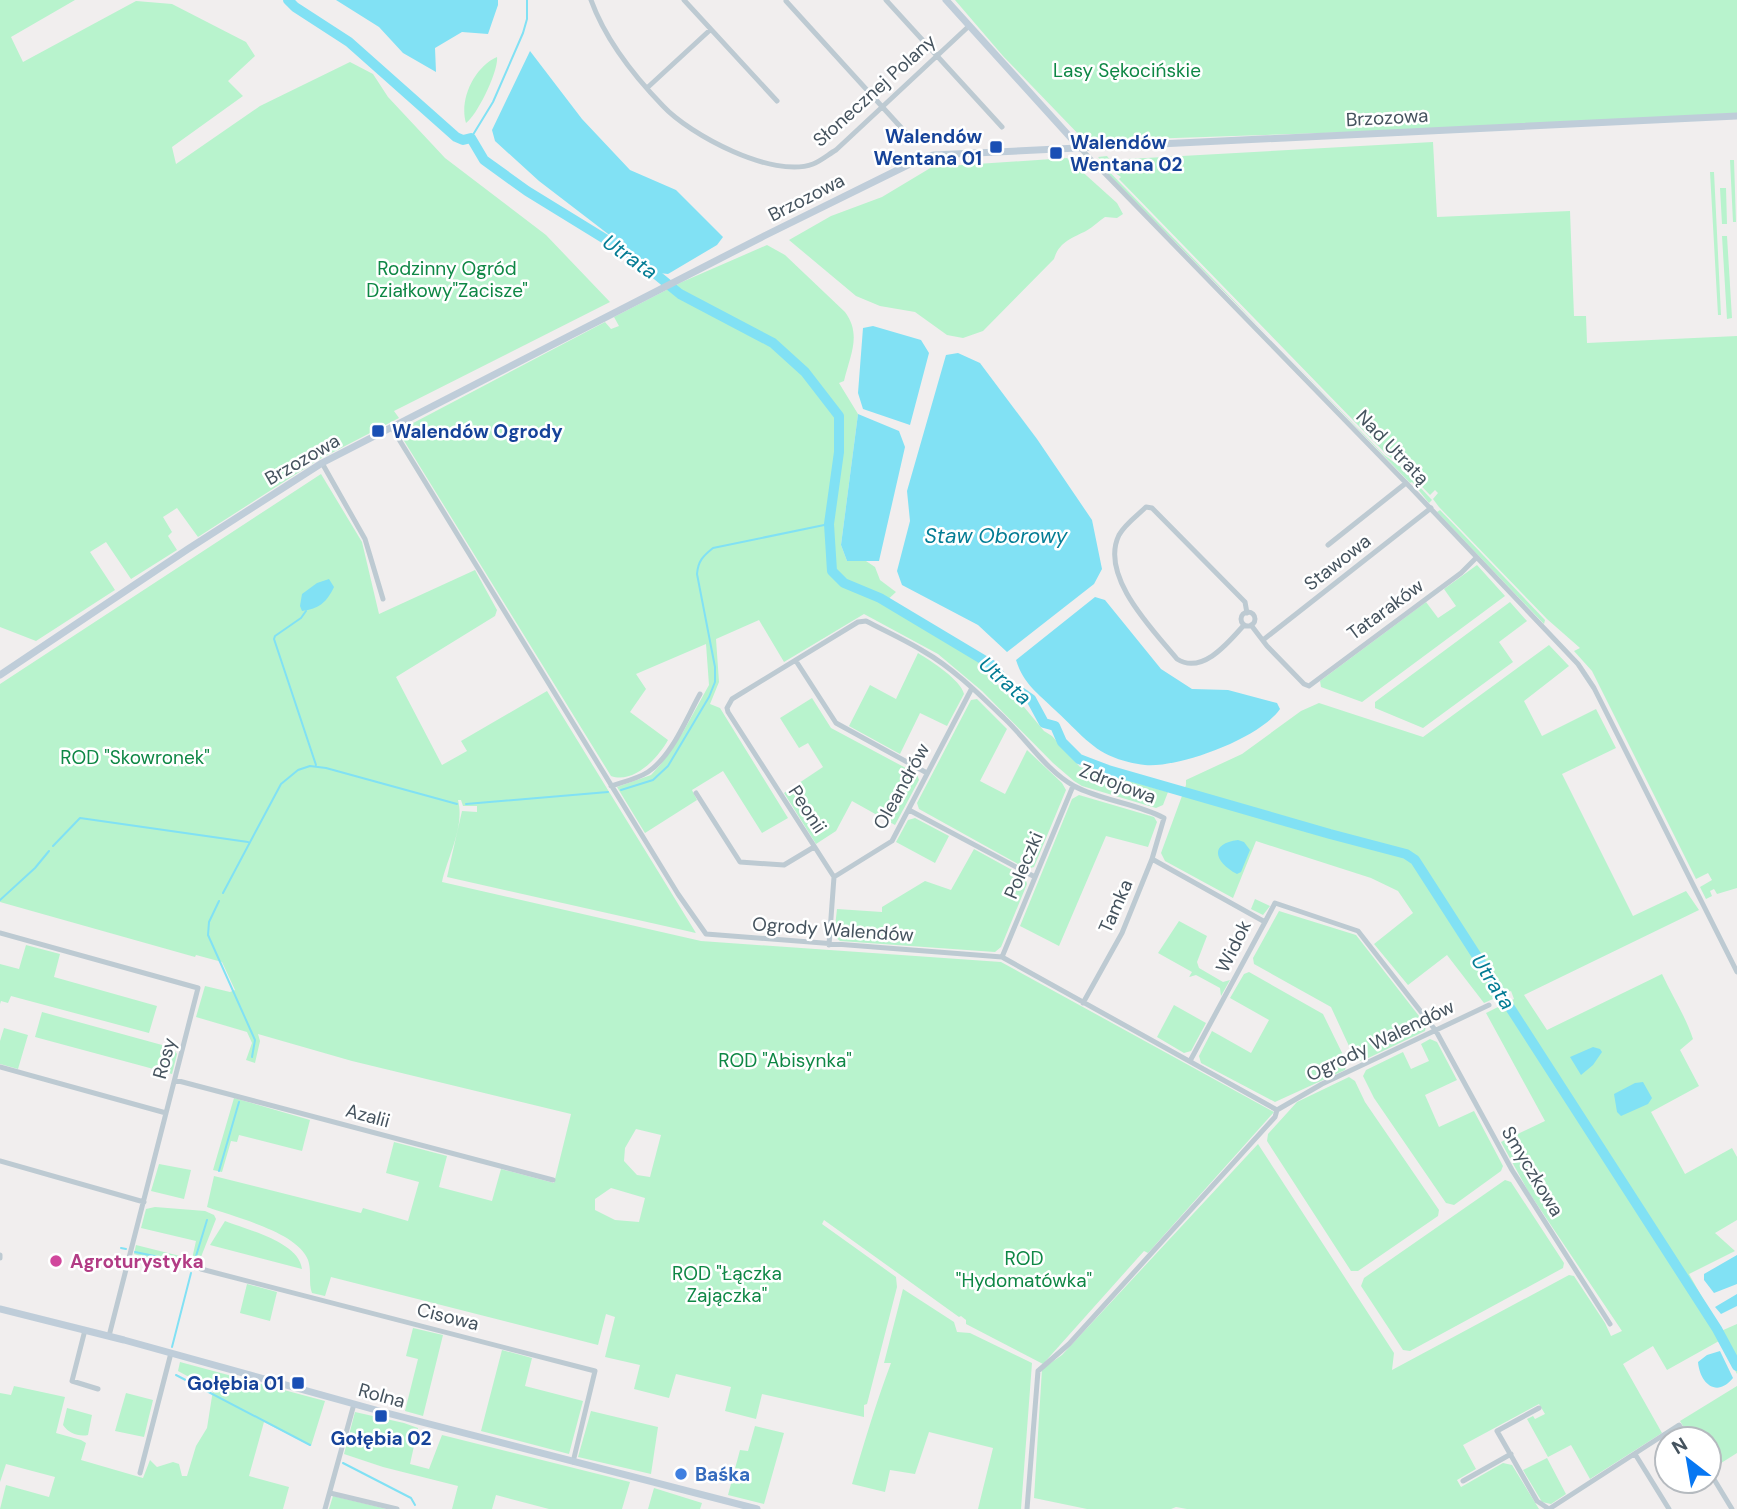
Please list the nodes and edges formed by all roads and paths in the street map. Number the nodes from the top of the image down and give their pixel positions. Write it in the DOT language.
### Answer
graph roads {
  1 [pos="591,0"];
  2 [pos="684,0"];
  3 [pos="886,0"];
  4 [pos="946,0"];
  5 [pos="786,1"];
  6 [pos="969,26"];
  7 [pos="710,30"];
  8 [pos="936,55"];
  9 [pos="647,88"];
  10 [pos="777,101"];
  11 [pos="882,107"];
  12 [pos="1737,116"];
  13 [pos="1002,127"];
  14 [pos="907,134"];
  15 [pos="1080,148"];
  16 [pos="392,428"];
  17 [pos="322,463"];
  18 [pos="1406,483"];
  19 [pos="1431,508"];
  20 [pos="1328,545"];
  21 [pos="1476,558"];
  22 [pos="383,600"];
  23 [pos="1247,613"];
  24 [pos="1244,625"];
  25 [pos="1251,625"];
  26 [pos="1263,640"];
  27 [pos="796,662"];
  28 [pos="0,675"];
  29 [pos="972,688"];
  30 [pos="700,694"];
  31 [pos="927,774"];
  32 [pos="611,786"];
  33 [pos="1073,786"];
  34 [pos="696,793"];
  35 [pos="909,810"];
  36 [pos="1164,818"];
  37 [pos="814,847"];
  38 [pos="1152,859"];
  39 [pos="834,877"];
  40 [pos="1035,877"];
  41 [pos="1265,922"];
  42 [pos="0,933"];
  43 [pos="830,945"];
  44 [pos="1002,957"];
  45 [pos="1737,972"];
  46 [pos="1083,1003"];
  47 [pos="1489,1005"];
  48 [pos="1436,1031"];
  49 [pos="1191,1060"];
  50 [pos="0,1067"];
  51 [pos="174,1080"];
  52 [pos="1277,1110"];
  53 [pos="166,1113"];
  54 [pos="0,1161"];
  55 [pos="552,1180"];
  56 [pos="144,1202"];
  57 [pos="201,1269"];
  58 [pos="0,1308"];
  59 [pos="1610,1324"];
  60 [pos="85,1331"];
  61 [pos="109,1336"];
  62 [pos="171,1353"];
  63 [pos="98,1389"];
  64 [pos="354,1404"];
  65 [pos="1539,1408"];
  66 [pos="1653,1442"];
  67 [pos="1511,1454"];
  68 [pos="1635,1454"];
  69 [pos="573,1462"];
  70 [pos="140,1473"];
  71 [pos="1462,1481"];
  72 [pos="330,1493"];
  73 [pos="325,1509"];
  74 [pos="397,1509"];
  75 [pos="757,1509"];
  76 [pos="1027,1509"];
  77 [pos="1549,1509"];
  78 [pos="1669,1509"];
  1 -- 9 [label="street, Słonecznej Polany"];
  2 -- 7 [label="street"];
  3 -- 8 [label="street"];
  4 -- 6 [label="street, Nad Utratą"];
  5 -- 11 [label="street"];
  6 -- 8 [label="street, Słonecznej Polany"];
  6 -- 15 [label="street, Nad Utratą"];
  7 -- 9 [label="street"];
  7 -- 10 [label="street"];
  8 -- 11 [label="street, Słonecznej Polany"];
  8 -- 13 [label="street"];
  9 -- 11 [label="street, Słonecznej Polany"];
  11 -- 14 [label="street"];
  12 -- 15 [label="street, Brzozowa"];
  15 -- 16 [label="street, Brzozowa"];
  15 -- 18 [label="street, Nad Utratą"];
  16 -- 17 [label="street, Brzozowa"];
  16 -- 32 [label="street, Ogrody Walendów"];
  17 -- 22 [label="street"];
  17 -- 28 [label="street, Brzozowa"];
  18 -- 19 [label="street, Nad Utratą"];
  18 -- 20 [label="street"];
  19 -- 21 [label="street, Nad Utratą"];
  19 -- 26 [label="street, Stawowa"];
  21 -- 26 [label="street, Tataraków"];
  21 -- 45 [label="street, Nad Utratą"];
  23 -- 24 [label="street"];
  23 -- 24 [label="street"];
  23 -- 25 [label="street"];
  24 -- 25 [label="street"];
  25 -- 26 [label="street"];
  27 -- 29 [label="street, Zdrojowa"];
  27 -- 31 [label="street"];
  27 -- 37 [label="street, Peonii"];
  29 -- 31 [label="street, Oleandrów"];
  29 -- 33 [label="street, Zdrojowa"];
  30 -- 32 [label="street"];
  31 -- 35 [label="street, Oleandrów"];
  32 -- 43 [label="street, Ogrody Walendów"];
  33 -- 36 [label="street, Zdrojowa"];
  33 -- 40 [label="street, Poleczki"];
  34 -- 37 [label="street"];
  35 -- 39 [label="street, Oleandrów"];
  35 -- 40 [label="street"];
  36 -- 38 [label="street, Tamka"];
  37 -- 39 [label="street, Peonii"];
  38 -- 41 [label="street, Widok"];
  38 -- 46 [label="street, Tamka"];
  39 -- 43 [label="street"];
  40 -- 44 [label="street, Poleczki"];
  41 -- 48 [label="street, Smyczkowa"];
  41 -- 49 [label="street, Widok"];
  42 -- 51 [label="street, Rosy"];
  43 -- 44 [label="street, Ogrody Walendów"];
  44 -- 46 [label="street, Ogrody Walendów"];
  46 -- 49 [label="street, Ogrody Walendów"];
  47 -- 48 [label="street, Ogrody Walendów"];
  48 -- 52 [label="street, Ogrody Walendów"];
  48 -- 59 [label="street, Smyczkowa"];
  49 -- 52 [label="street, Ogrody Walendów"];
  50 -- 53 [label="street"];
  51 -- 53 [label="street, Rosy"];
  51 -- 55 [label="street, Azalii"];
  52 -- 76 [label="street"];
  53 -- 56 [label="street, Rosy"];
  54 -- 56 [label="street"];
  56 -- 61 [label="street, Rosy"];
  57 -- 69 [label="street, Cisowa"];
  58 -- 60 [label="street, Rolna"];
  60 -- 61 [label="street, Rolna"];
  60 -- 63 [label="street"];
  61 -- 62 [label="street, Rolna"];
  62 -- 64 [label="street, Rolna"];
  62 -- 70 [label="street"];
  64 -- 69 [label="street, Rolna"];
  64 -- 72 [label="street"];
  65 -- 67 [label="street"];
  66 -- 68 [label="street"];
  67 -- 71 [label="street"];
  67 -- 77 [label="street"];
  68 -- 77 [label="street"];
  68 -- 78 [label="street"];
  69 -- 75 [label="street, Rolna"];
  72 -- 73 [label="street"];
  72 -- 74 [label="street"];
}
